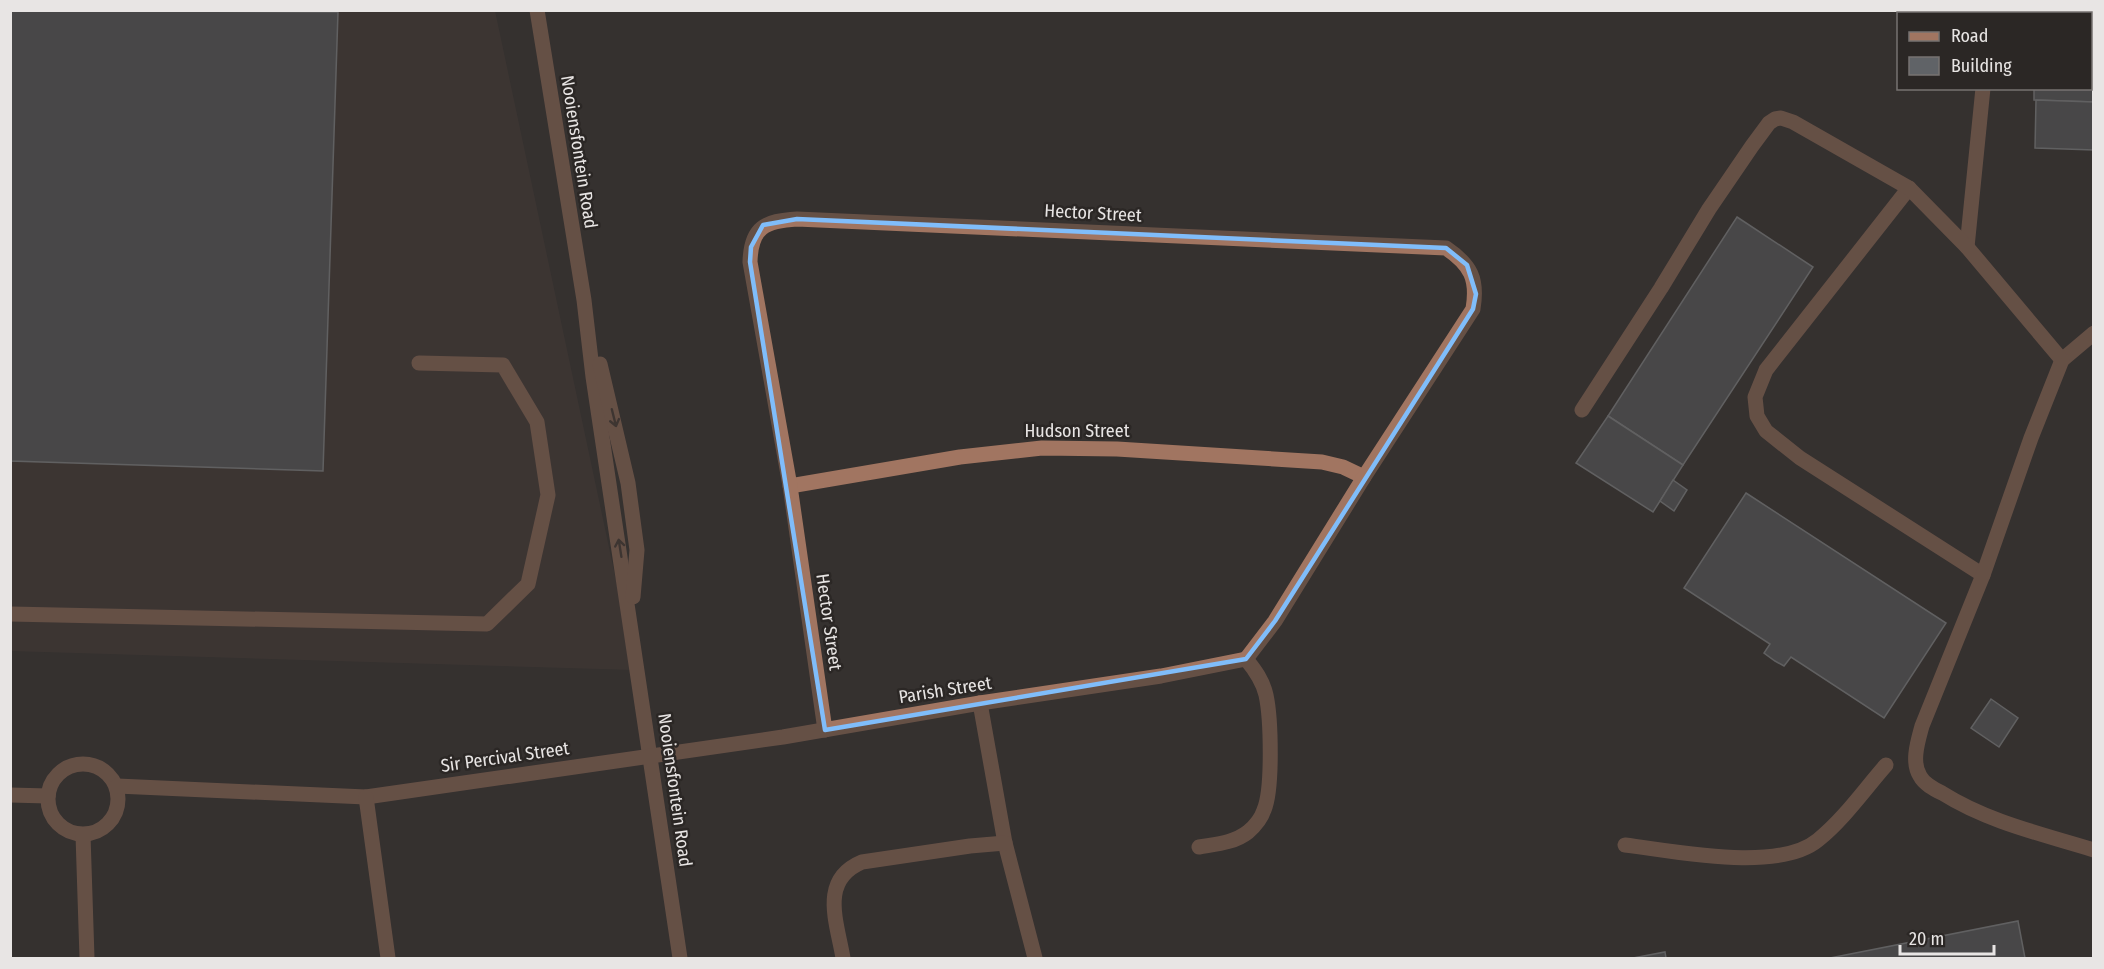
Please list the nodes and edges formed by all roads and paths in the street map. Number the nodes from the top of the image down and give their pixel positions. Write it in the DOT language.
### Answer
graph roads {
  1 [pos="537,10"];
  2 [pos="1983,90"];
  3 [pos="1909,188"];
  4 [pos="1967,247"];
  5 [pos="2094,333"];
  6 [pos="2062,360"];
  7 [pos="419,363"];
  8 [pos="1582,410"];
  9 [pos="1364,477"];
  10 [pos="790,486"];
  11 [pos="1983,575"];
  12 [pos="10,614"];
  13 [pos="1246,659"];
  14 [pos="981,703"];
  15 [pos="825,730"];
  16 [pos="651,756"];
  17 [pos="1886,765"];
  18 [pos="117,786"];
  19 [pos="10,795"];
  20 [pos="48,796"];
  21 [pos="366,797"];
  22 [pos="83,835"];
  23 [pos="1005,843"];
  24 [pos="1625,845"];
  25 [pos="1199,847"];
  26 [pos="2094,850"];
  27 [pos="87,958"];
  28 [pos="388,958"];
  29 [pos="680,958"];
  30 [pos="843,958"];
  31 [pos="1035,958"];
  1 -- 16 [label="street, Nooiensfontein Road"];
  2 -- 4 [label="street"];
  3 -- 4 [label="street"];
  3 -- 8 [label="street"];
  3 -- 11 [label="street"];
  4 -- 6 [label="street"];
  5 -- 6 [label="street"];
  6 -- 11 [label="street"];
  7 -- 12 [label="street"];
  9 -- 10 [label="street, Hudson Street"];
  9 -- 10 [label="street, Hector Street"];
  9 -- 13 [label="street, Hector Street"];
  10 -- 15 [label="street, Hector Street"];
  11 -- 26 [label="street"];
  13 -- 14 [label="street, Parish Street"];
  13 -- 25 [label="street"];
  14 -- 15 [label="street, Parish Street"];
  14 -- 23 [label="street"];
  15 -- 16 [label="street, Parish Street"];
  16 -- 21 [label="street, Sir Percival Street"];
  16 -- 29 [label="street, Nooiensfontein Road"];
  17 -- 24 [label="street"];
  18 -- 20 [label="street"];
  18 -- 21 [label="street, Sir Percival Street"];
  18 -- 22 [label="street"];
  19 -- 20 [label="street"];
  20 -- 22 [label="street"];
  21 -- 28 [label="street"];
  22 -- 27 [label="street"];
  23 -- 30 [label="street"];
  23 -- 31 [label="street"];
}
